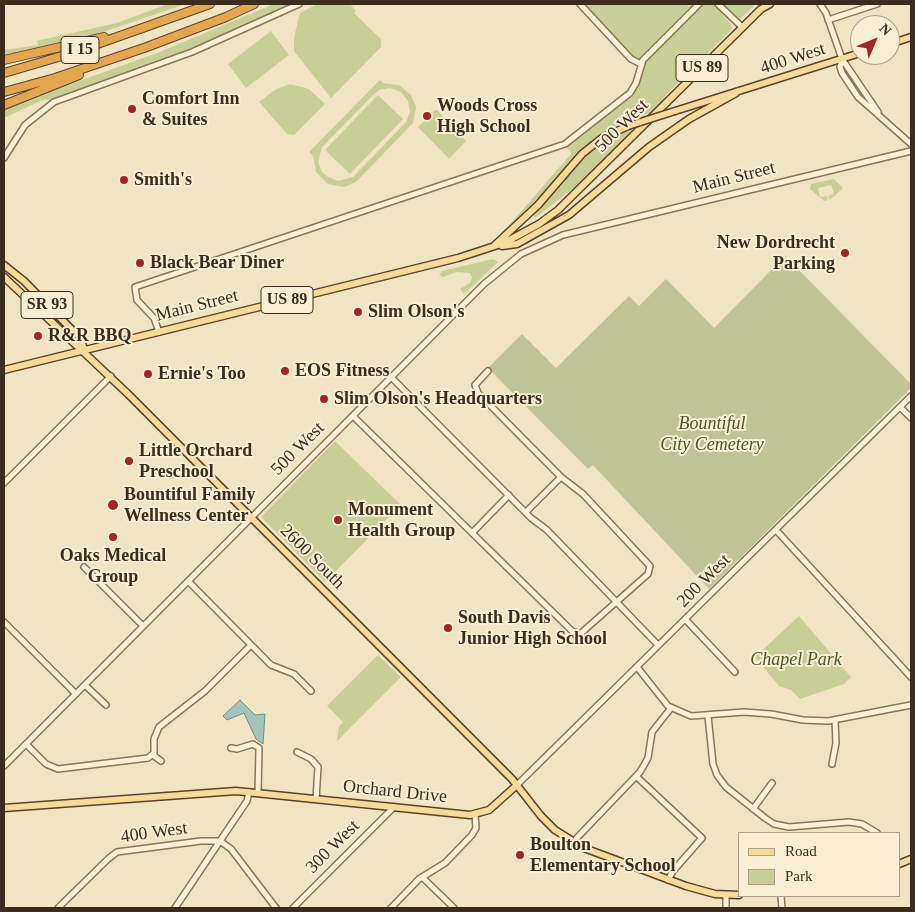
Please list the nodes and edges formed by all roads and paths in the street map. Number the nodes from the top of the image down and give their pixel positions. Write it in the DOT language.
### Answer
graph roads {
  1 [pos="210,4"];
  2 [pos="254,4"];
  3 [pos="299,4"];
  4 [pos="580,4"];
  5 [pos="699,4"];
  6 [pos="718,4"];
  7 [pos="770,4"];
  8 [pos="820,4"];
  9 [pos="877,4"];
  10 [pos="762,6"];
  11 [pos="828,20"];
  12 [pos="155,25"];
  13 [pos="742,28"];
  14 [pos="144,48"];
  15 [pos="850,57"];
  16 [pos="842,59"];
  17 [pos="4,60"];
  18 [pos="641,64"];
  19 [pos="4,73"];
  20 [pos="4,92"];
  21 [pos="736,93"];
  22 [pos="4,105"];
  23 [pos="911,144"];
  24 [pos="911,152"];
  25 [pos="4,158"];
  26 [pos="563,235"];
  27 [pos="492,248"];
  28 [pos="4,265"];
  29 [pos="4,277"];
  30 [pos="159,332"];
  31 [pos="84,350"];
  32 [pos="4,370"];
  33 [pos="488,372"];
  34 [pos="111,376"];
  35 [pos="391,377"];
  36 [pos="911,396"];
  37 [pos="900,407"];
  38 [pos="353,416"];
  39 [pos="911,418"];
  40 [pos="561,477"];
  41 [pos="4,483"];
  42 [pos="509,495"];
  43 [pos="526,512"];
  44 [pos="251,518"];
  45 [pos="776,530"];
  46 [pos="472,533"];
  47 [pos="84,567"];
  48 [pos="188,581"];
  49 [pos="617,602"];
  50 [pos="685,620"];
  51 [pos="4,622"];
  52 [pos="144,626"];
  53 [pos="251,645"];
  54 [pos="658,645"];
  55 [pos="637,667"];
  56 [pos="736,672"];
  57 [pos="911,677"];
  58 [pos="85,685"];
  59 [pos="311,691"];
  60 [pos="76,694"];
  61 [pos="106,705"];
  62 [pos="911,705"];
  63 [pos="671,708"];
  64 [pos="708,716"];
  65 [pos="835,720"];
  66 [pos="26,744"];
  67 [pos="231,748"];
  68 [pos="297,752"];
  69 [pos="153,755"];
  70 [pos="161,761"];
  71 [pos="5,763"];
  72 [pos="832,764"];
  73 [pos="636,777"];
  74 [pos="772,783"];
  75 [pos="517,785"];
  76 [pos="249,792"];
  77 [pos="258,793"];
  78 [pos="316,799"];
  79 [pos="394,807"];
  80 [pos="4,808"];
  81 [pos="753,809"];
  82 [pos="475,814"];
  83 [pos="875,832"];
  84 [pos="220,841"];
  85 [pos="573,842"];
  86 [pos="422,877"];
  87 [pos="668,880"];
  88 [pos="726,895"];
  89 [pos="738,895"];
  90 [pos="58,908"];
  91 [pos="175,908"];
  92 [pos="276,908"];
  93 [pos="293,908"];
  94 [pos="391,908"];
  95 [pos="454,908"];
  96 [pos="726,908"];
  1 -- 12 [label="highway, I 15"];
  2 -- 14 [label="highway, I 15"];
  3 -- 25 [label="street"];
  4 -- 18 [label="street"];
  5 -- 18 [label="street"];
  6 -- 13 [label="street"];
  7 -- 10 [label="main road, 500 West / US 89"];
  8 -- 11 [label="street"];
  9 -- 11 [label="street"];
  10 -- 13 [label="main road, 500 West / US 89"];
  11 -- 16 [label="street"];
  12 -- 17 [label="highway"];
  12 -- 19 [label="highway, I 15"];
  13 -- 27 [label="main road, 500 West / US 89"];
  14 -- 20 [label="highway, I 15"];
  14 -- 22 [label="highway"];
  15 -- 16 [label="main road, 400 West"];
  16 -- 21 [label="main road, 400 West"];
  16 -- 23 [label="street"];
  18 -- 30 [label="street"];
  21 -- 27 [label="main road"];
  21 -- 27 [label="main road, bridge"];
  24 -- 26 [label="street, Main Street"];
  26 -- 35 [label="street, 500 West"];
  27 -- 30 [label="main road, Main Street / US 89"];
  28 -- 31 [label="main road, 2600 South / SR 93"];
  29 -- 31 [label="main road, SR 93"];
  30 -- 31 [label="main road, Main Street / US 89"];
  31 -- 32 [label="main road, US 89"];
  31 -- 34 [label="main road, 2600 South"];
  33 -- 40 [label="street"];
  34 -- 41 [label="street"];
  34 -- 44 [label="main road, 2600 South"];
  35 -- 38 [label="street, 500 West"];
  35 -- 42 [label="street"];
  36 -- 37 [label="street, 200 West"];
  37 -- 39 [label="street"];
  37 -- 45 [label="street, 200 West"];
  38 -- 44 [label="street, 500 West"];
  38 -- 46 [label="street"];
  40 -- 43 [label="street"];
  40 -- 49 [label="street"];
  42 -- 43 [label="street"];
  42 -- 46 [label="street"];
  43 -- 49 [label="street"];
  44 -- 48 [label="street, 500 West"];
  44 -- 75 [label="main road, 2600 South"];
  45 -- 50 [label="street, 200 West"];
  45 -- 57 [label="street"];
  46 -- 49 [label="street"];
  47 -- 52 [label="street"];
  48 -- 52 [label="street, 500 West"];
  48 -- 53 [label="street"];
  49 -- 54 [label="street"];
  50 -- 54 [label="street, 200 West"];
  50 -- 56 [label="street"];
  51 -- 60 [label="street"];
  52 -- 58 [label="street, 500 West"];
  53 -- 59 [label="street"];
  53 -- 69 [label="street"];
  54 -- 55 [label="street, 200 West"];
  55 -- 63 [label="street"];
  55 -- 75 [label="street, 200 West"];
  58 -- 60 [label="street, 500 West"];
  58 -- 61 [label="street"];
  60 -- 66 [label="street, 500 West"];
  62 -- 65 [label="street"];
  63 -- 64 [label="street"];
  63 -- 73 [label="street"];
  64 -- 65 [label="street"];
  64 -- 81 [label="street"];
  65 -- 72 [label="street"];
  66 -- 69 [label="street"];
  66 -- 71 [label="street, 500 West"];
  67 -- 77 [label="street"];
  68 -- 78 [label="street"];
  69 -- 70 [label="street"];
  73 -- 85 [label="street"];
  73 -- 87 [label="street"];
  74 -- 81 [label="street"];
  75 -- 82 [label="main road, Orchard Drive"];
  75 -- 85 [label="main road"];
  76 -- 77 [label="main road, Orchard Drive"];
  76 -- 80 [label="main road, Orchard Drive"];
  76 -- 84 [label="street"];
  77 -- 78 [label="main road, Orchard Drive"];
  78 -- 79 [label="main road, Orchard Drive"];
  79 -- 82 [label="main road, Orchard Drive"];
  79 -- 93 [label="street, 300 West"];
  81 -- 83 [label="street"];
  82 -- 86 [label="street"];
  84 -- 90 [label="street, 400 West"];
  84 -- 91 [label="street"];
  84 -- 92 [label="street"];
  85 -- 87 [label="main road"];
  86 -- 94 [label="street"];
  86 -- 95 [label="street"];
  87 -- 88 [label="main road"];
  88 -- 89 [label="main road"];
  88 -- 96 [label="street"];
}
